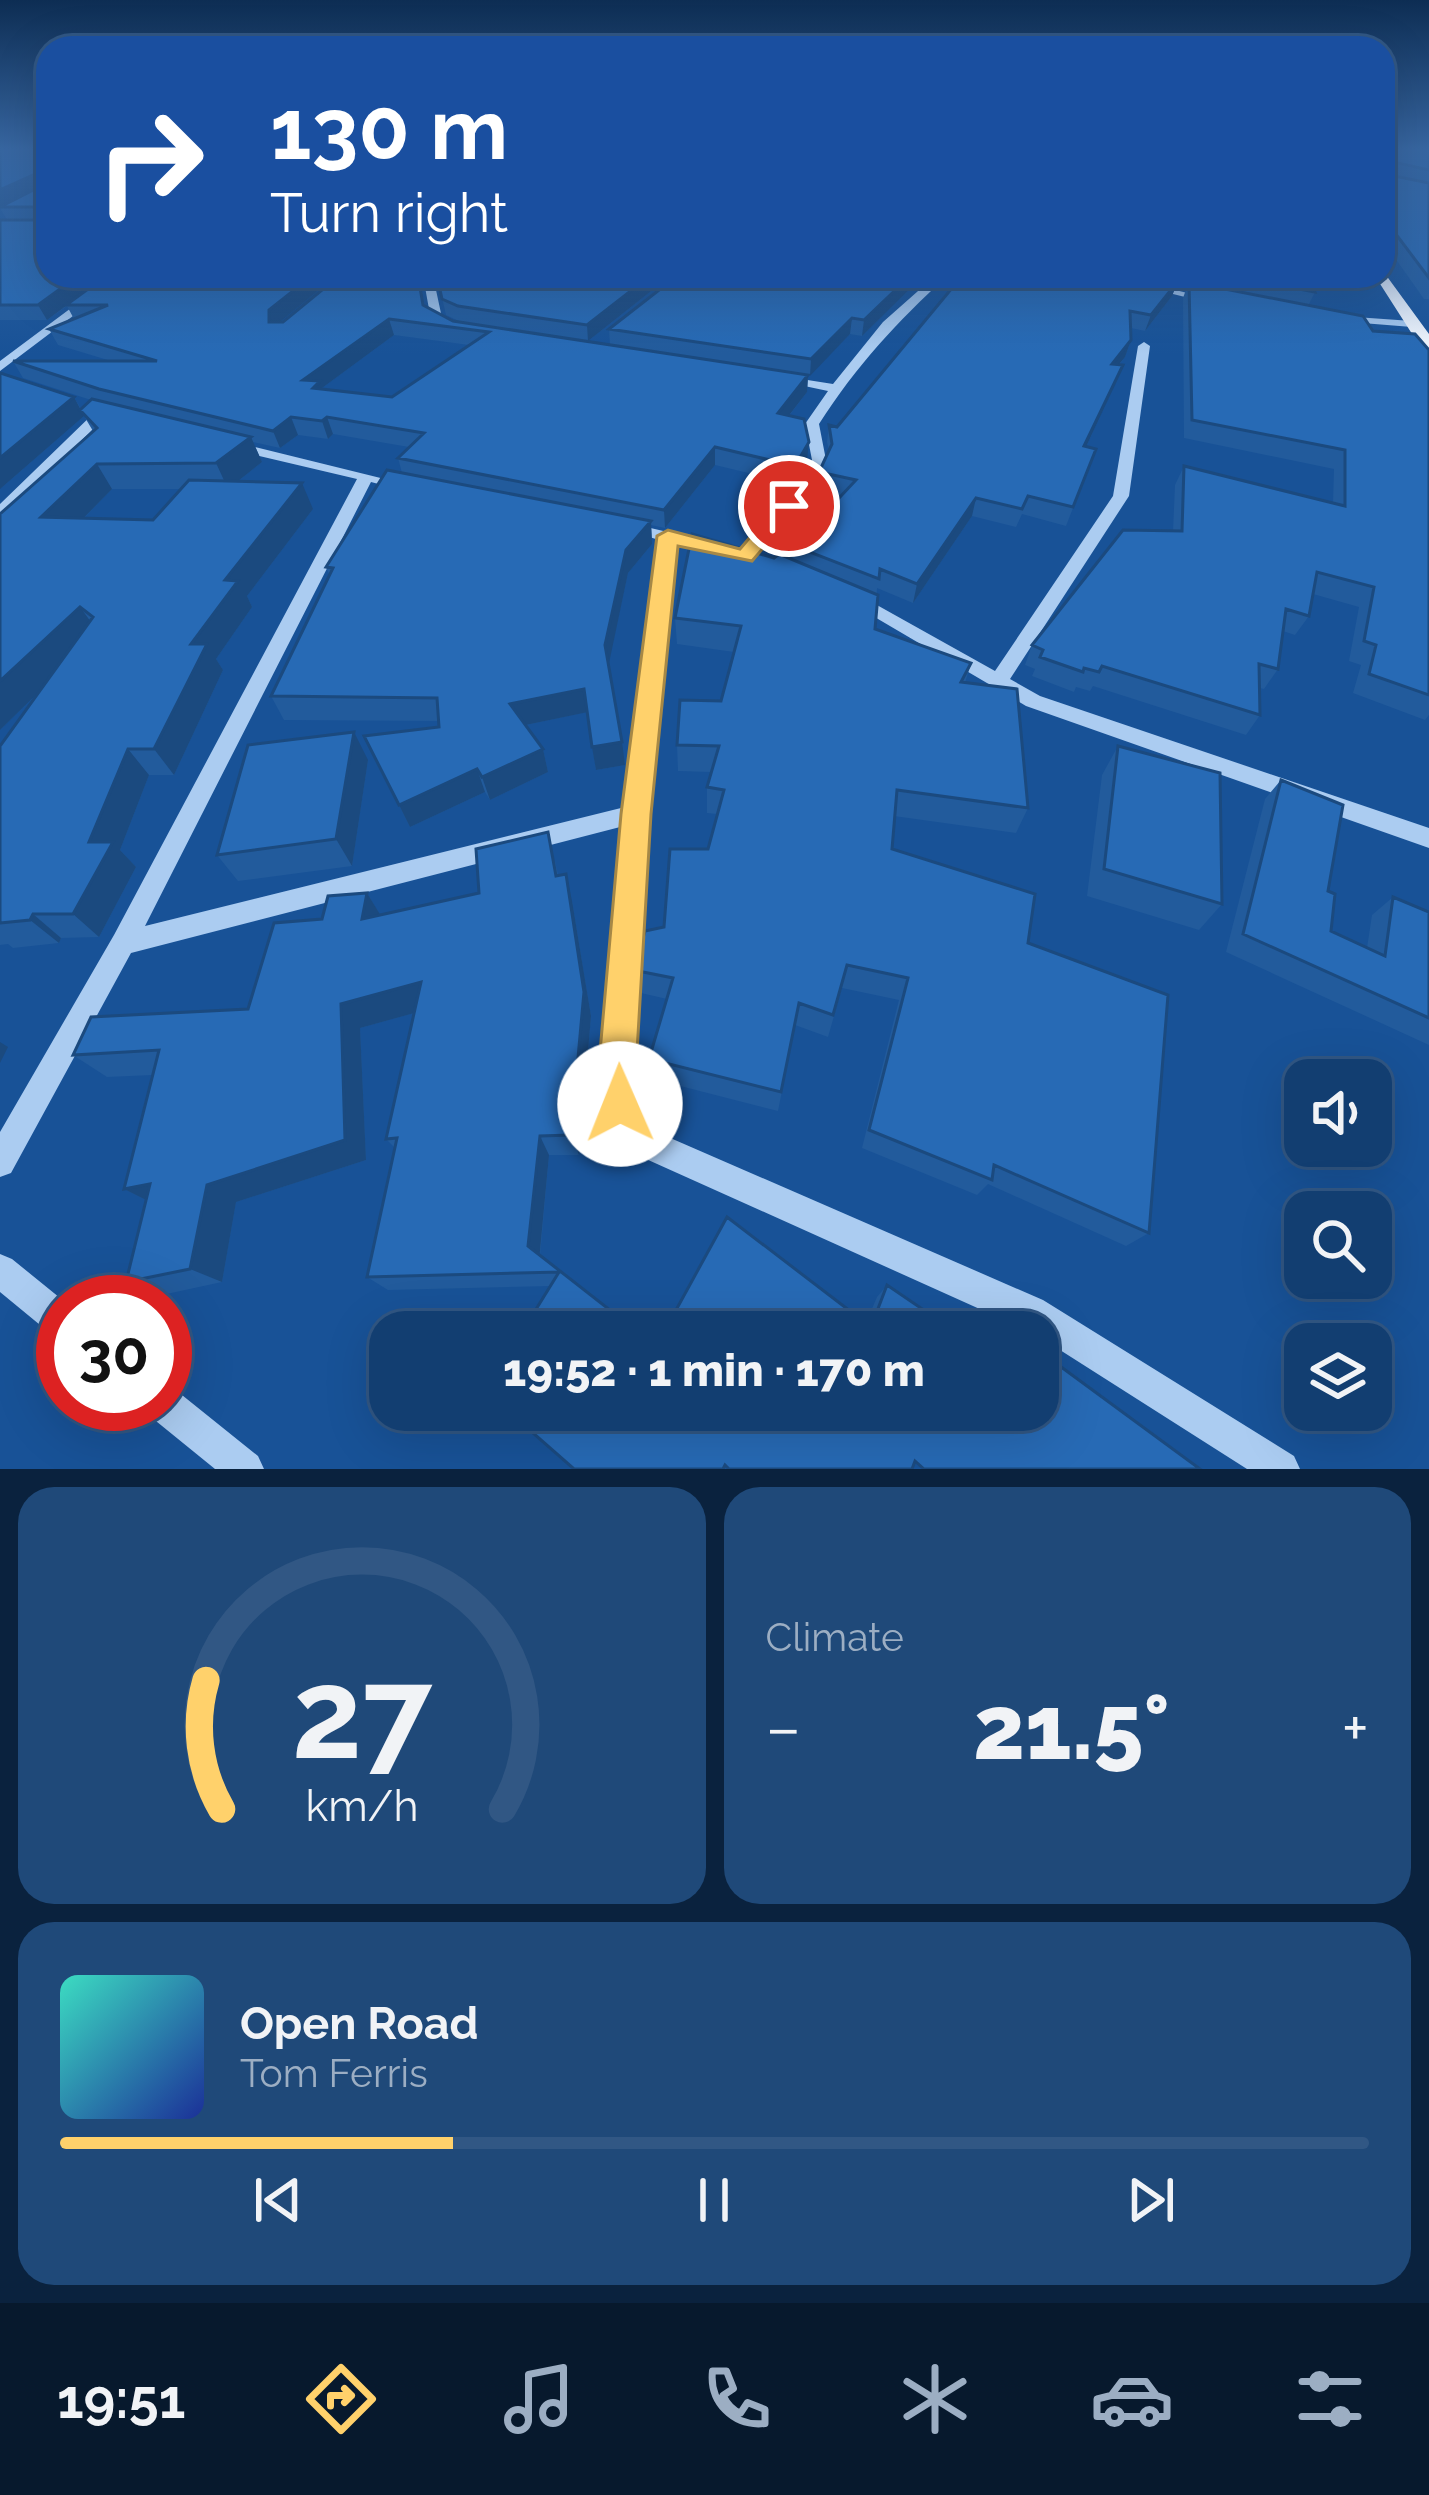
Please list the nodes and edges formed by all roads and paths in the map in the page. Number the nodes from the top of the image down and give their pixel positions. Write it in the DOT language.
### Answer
graph roads {
  1 [pos="105,288"];
  2 [pos="433,288"];
  3 [pos="927,288"];
  4 [pos="1159,288"];
  5 [pos="1390,288"];
  6 [pos="1220,302"];
  7 [pos="1324,317"];
  8 [pos="1412,324"];
  9 [pos="469,332"];
  10 [pos="1144,346"];
  11 [pos="1429,346"];
  12 [pos="0,367"];
  13 [pos="769,378"];
  14 [pos="0,380"];
  15 [pos="21,386"];
  16 [pos="835,388"];
  17 [pos="102,412"];
  18 [pos="219,442"];
  19 [pos="365,478"];
  20 [pos="426,489"];
  21 [pos="0,513"];
  22 [pos="608,523"];
  23 [pos="668,536"];
  24 [pos="745,557"];
  25 [pos="765,565"];
  26 [pos="825,588"];
  27 [pos="998,681"];
  28 [pos="636,814"];
  29 [pos="1429,838"];
  30 [pos="123,943"];
  31 [pos="0,1162"];
  32 [pos="0,1271"];
  33 [pos="36,1300"];
  34 [pos="192,1427"];
  35 [pos="244,1469"];
  36 [pos="1281,1469"];
  1 -- 12 [label="street"];
  2 -- 9 [label="street"];
  3 -- 16 [label="street"];
  4 -- 6 [label="street"];
  5 -- 8 [label="main road"];
  7 -- 8 [label="street"];
  8 -- 11 [label="main road"];
  10 -- 27 [label="street"];
  13 -- 16 [label="street"];
  14 -- 15 [label="street"];
  16 -- 24 [label="street"];
  17 -- 21 [label="street"];
  18 -- 19 [label="street"];
  19 -- 20 [label="street"];
  19 -- 30 [label="street"];
  22 -- 23 [label="street"];
  23 -- 24 [label="street"];
  23 -- 28 [label="street"];
  24 -- 25 [label="street"];
  26 -- 27 [label="street"];
  27 -- 29 [label="street"];
  28 -- 30 [label="street"];
  28 -- 36 [label="street"];
  30 -- 31 [label="street"];
  32 -- 33 [label="street"];
  34 -- 35 [label="street"];
}
